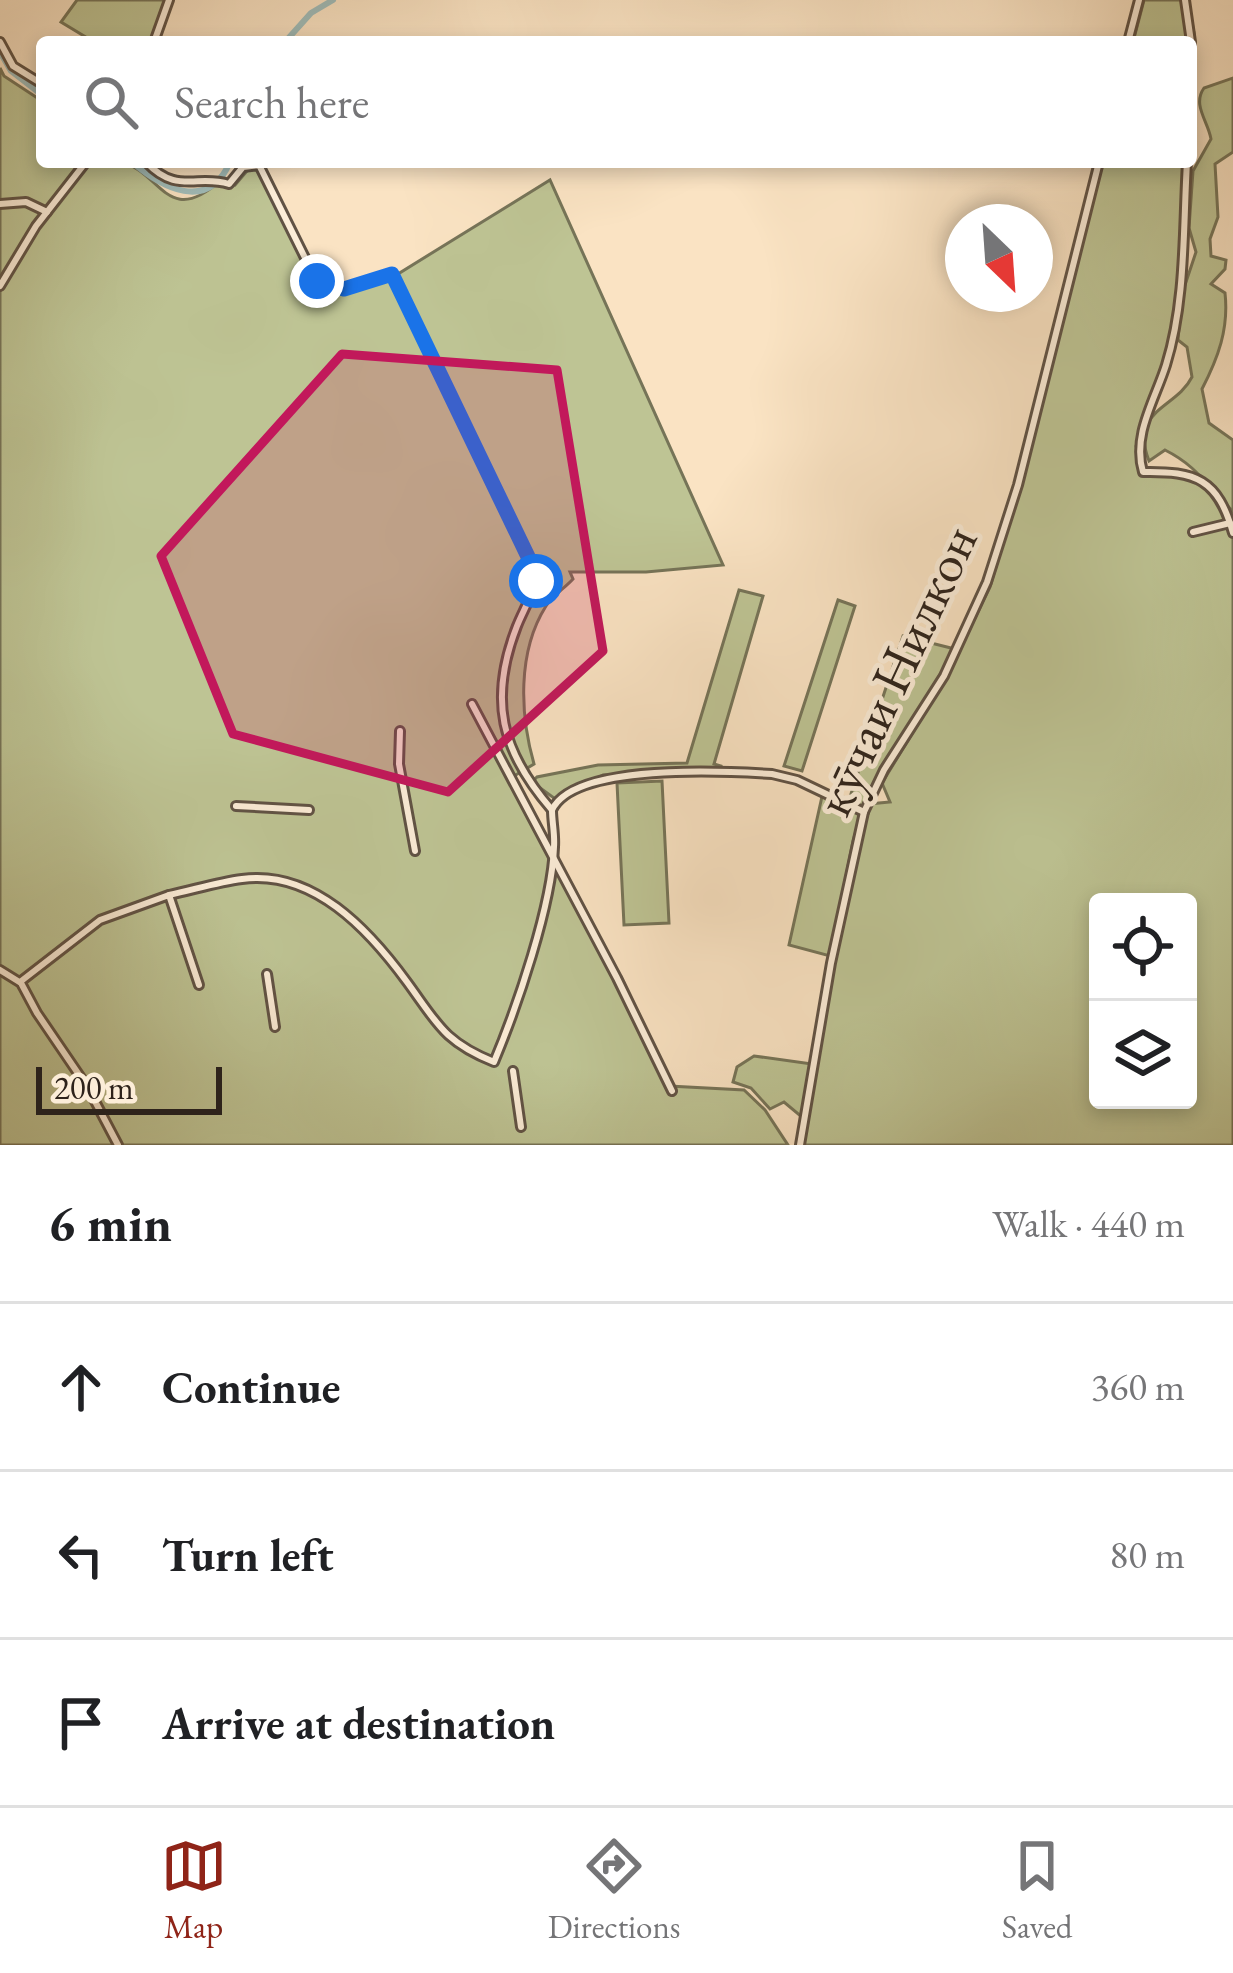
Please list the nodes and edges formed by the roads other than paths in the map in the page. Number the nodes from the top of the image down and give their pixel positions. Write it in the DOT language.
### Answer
graph roads {
  1 [pos="169,0"];
  2 [pos="1139,0"];
  3 [pos="1185,0"];
  4 [pos="156,36"];
  5 [pos="1130,36"];
  6 [pos="1190,36"];
  7 [pos="0,42"];
  8 [pos="36,80"];
  9 [pos="81,168"];
  10 [pos="155,168"];
  11 [pos="244,168"];
  12 [pos="262,168"];
  13 [pos="1097,168"];
  14 [pos="1187,168"];
  15 [pos="0,204"];
  16 [pos="47,212"];
  17 [pos="0,286"];
  18 [pos="1230,523"];
  19 [pos="1193,532"];
  20 [pos="1233,533"];
  21 [pos="472,704"];
  22 [pos="400,731"];
  23 [pos="236,806"];
  24 [pos="309,810"];
  25 [pos="551,810"];
  26 [pos="864,812"];
  27 [pos="416,851"];
  28 [pos="553,858"];
  29 [pos="169,895"];
  30 [pos="0,970"];
  31 [pos="267,974"];
  32 [pos="20,982"];
  33 [pos="199,985"];
  34 [pos="275,1027"];
  35 [pos="513,1071"];
  36 [pos="672,1091"];
  37 [pos="521,1127"];
  38 [pos="118,1145"];
  39 [pos="800,1145"];
  1 -- 4 [label="street"];
  2 -- 5 [label="street"];
  3 -- 6 [label="street"];
  7 -- 8 [label="street"];
  9 -- 16 [label="street"];
  10 -- 11 [label="street"];
  12 -- 25 [label="street"];
  13 -- 26 [label="street, кӯчаи Нилкон"];
  14 -- 18 [label="street"];
  15 -- 16 [label="street"];
  16 -- 17 [label="street"];
  18 -- 19 [label="street"];
  18 -- 20 [label="street"];
  21 -- 28 [label="street"];
  22 -- 27 [label="street"];
  23 -- 24 [label="street"];
  25 -- 26 [label="street"];
  25 -- 28 [label="street"];
  26 -- 39 [label="street, кӯчаи Нилкон"];
  28 -- 29 [label="street"];
  28 -- 36 [label="street"];
  29 -- 32 [label="street"];
  29 -- 33 [label="street"];
  30 -- 32 [label="street"];
  31 -- 34 [label="street"];
  32 -- 38 [label="street"];
  35 -- 37 [label="street"];
}
